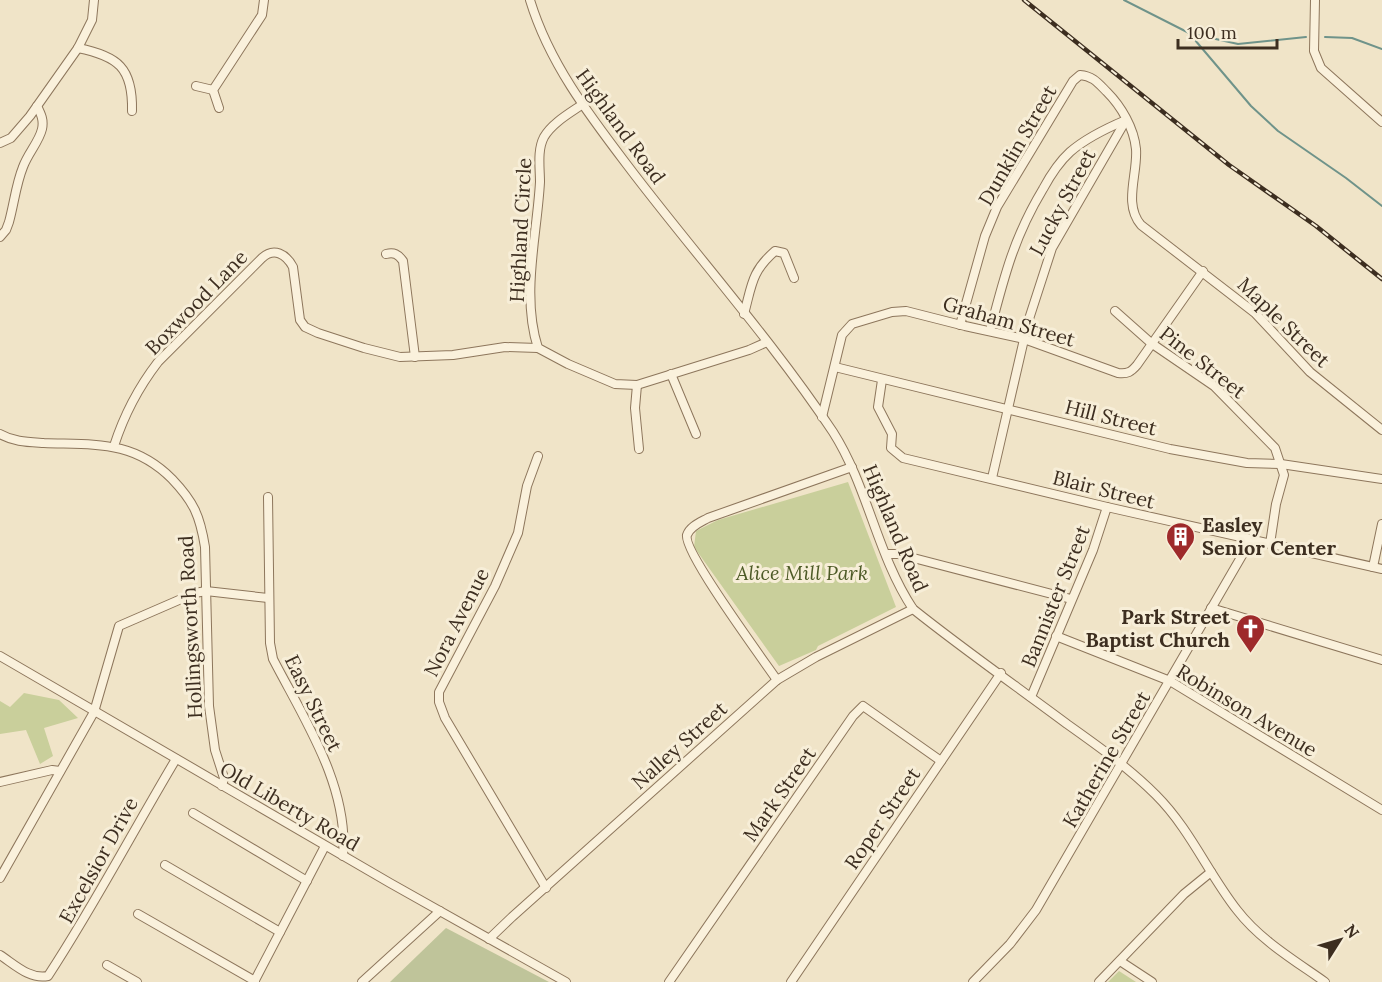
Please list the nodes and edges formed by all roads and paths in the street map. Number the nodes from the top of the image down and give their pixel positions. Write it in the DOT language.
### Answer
graph roads {
  1 [pos="94,0"];
  2 [pos="264,0"];
  3 [pos="530,0"];
  4 [pos="1315,0"];
  5 [pos="78,48"];
  6 [pos="196,86"];
  7 [pos="213,90"];
  8 [pos="583,104"];
  9 [pos="37,106"];
  10 [pos="219,108"];
  11 [pos="132,111"];
  12 [pos="1126,120"];
  13 [pos="1382,122"];
  14 [pos="0,143"];
  15 [pos="1134,217"];
  16 [pos="0,237"];
  17 [pos="386,254"];
  18 [pos="1203,272"];
  19 [pos="794,278"];
  20 [pos="1115,311"];
  21 [pos="744,314"];
  22 [pos="960,325"];
  23 [pos="990,331"];
  24 [pos="1024,339"];
  25 [pos="767,342"];
  26 [pos="1151,343"];
  27 [pos="538,348"];
  28 [pos="415,357"];
  29 [pos="835,368"];
  30 [pos="670,374"];
  31 [pos="882,380"];
  32 [pos="637,385"];
  33 [pos="1008,409"];
  34 [pos="822,417"];
  35 [pos="1382,430"];
  36 [pos="0,434"];
  37 [pos="696,434"];
  38 [pos="114,447"];
  39 [pos="639,449"];
  40 [pos="538,456"];
  41 [pos="1281,464"];
  42 [pos="852,467"];
  43 [pos="992,478"];
  44 [pos="1382,479"];
  45 [pos="267,497"];
  46 [pos="1107,507"];
  47 [pos="1382,524"];
  48 [pos="1251,540"];
  49 [pos="1270,544"];
  50 [pos="886,554"];
  51 [pos="1378,568"];
  52 [pos="206,591"];
  53 [pos="268,598"];
  54 [pos="1071,599"];
  55 [pos="1211,608"];
  56 [pos="913,609"];
  57 [pos="1056,636"];
  58 [pos="0,656"];
  59 [pos="1382,660"];
  60 [pos="1000,673"];
  61 [pos="777,680"];
  62 [pos="1170,681"];
  63 [pos="1032,697"];
  64 [pos="94,712"];
  65 [pos="176,759"];
  66 [pos="941,761"];
  67 [pos="1120,764"];
  68 [pos="60,771"];
  69 [pos="0,782"];
  70 [pos="222,786"];
  71 [pos="1382,810"];
  72 [pos="193,813"];
  73 [pos="325,846"];
  74 [pos="343,856"];
  75 [pos="165,865"];
  76 [pos="1211,872"];
  77 [pos="0,878"];
  78 [pos="307,881"];
  79 [pos="546,888"];
  80 [pos="440,911"];
  81 [pos="138,914"];
  82 [pos="280,932"];
  83 [pos="489,939"];
  84 [pos="0,955"];
  85 [pos="1120,961"];
  86 [pos="107,965"];
  87 [pos="254,981"];
  88 [pos="137,982"];
  89 [pos="362,982"];
  90 [pos="566,982"];
  91 [pos="669,982"];
  92 [pos="791,982"];
  93 [pos="973,982"];
  94 [pos="1099,982"];
  95 [pos="1152,982"];
  96 [pos="1325,982"];
  1 -- 5 [label="street"];
  2 -- 7 [label="street"];
  3 -- 8 [label="street, Highland Road"];
  4 -- 13 [label="street"];
  5 -- 9 [label="street"];
  5 -- 11 [label="street"];
  6 -- 7 [label="street"];
  7 -- 10 [label="street"];
  8 -- 21 [label="street, Highland Road"];
  8 -- 27 [label="street, Highland Circle"];
  9 -- 14 [label="street"];
  9 -- 16 [label="street"];
  12 -- 15 [label="street, Dunklin Street"];
  12 -- 22 [label="street, Dunklin Street"];
  12 -- 23 [label="street"];
  12 -- 24 [label="street, Lucky Street"];
  15 -- 18 [label="street, Maple Street"];
  17 -- 28 [label="street"];
  18 -- 26 [label="street, Graham Street"];
  18 -- 35 [label="street, Maple Street"];
  19 -- 21 [label="street"];
  20 -- 26 [label="street, Pine Street"];
  21 -- 25 [label="street, Highland Road"];
  22 -- 23 [label="street, Graham Street"];
  22 -- 29 [label="street, Graham Street"];
  23 -- 24 [label="street, Graham Street"];
  24 -- 26 [label="street, Graham Street"];
  24 -- 33 [label="street, Lucky Street"];
  25 -- 30 [label="street"];
  25 -- 34 [label="street, Highland Road"];
  26 -- 41 [label="street, Pine Street"];
  27 -- 28 [label="street, Boxwood Lane"];
  27 -- 32 [label="street"];
  28 -- 38 [label="street, Boxwood Lane"];
  29 -- 31 [label="street, Hill Street"];
  29 -- 34 [label="street, Graham Street"];
  30 -- 32 [label="street"];
  30 -- 37 [label="street"];
  31 -- 33 [label="street, Hill Street"];
  31 -- 43 [label="street, Blair Street"];
  32 -- 39 [label="street"];
  33 -- 41 [label="street, Hill Street"];
  33 -- 43 [label="street, Lucky Street"];
  34 -- 42 [label="street, Highland Road"];
  36 -- 38 [label="street, Hollingsworth Road"];
  38 -- 52 [label="street, Hollingsworth Road"];
  40 -- 79 [label="street, Nora Avenue"];
  41 -- 44 [label="street, Hill Street"];
  41 -- 49 [label="street"];
  42 -- 50 [label="street, Highland Road"];
  42 -- 61 [label="street"];
  43 -- 46 [label="street, Blair Street"];
  45 -- 53 [label="street, Easy Street"];
  46 -- 48 [label="street, Blair Street"];
  46 -- 54 [label="street, Bannister Street"];
  47 -- 51 [label="street"];
  48 -- 49 [label="street, Blair Street"];
  48 -- 55 [label="street, Katherine Street"];
  49 -- 51 [label="street, Blair Street"];
  50 -- 54 [label="street"];
  50 -- 56 [label="street, Highland Road"];
  52 -- 53 [label="street"];
  52 -- 64 [label="street"];
  52 -- 70 [label="street, Hollingsworth Road"];
  53 -- 74 [label="street, Easy Street"];
  54 -- 57 [label="street, Bannister Street"];
  55 -- 59 [label="street"];
  55 -- 62 [label="street, Katherine Street"];
  56 -- 60 [label="street, Highland Road"];
  56 -- 61 [label="street, Nalley Street"];
  57 -- 62 [label="street, Robinson Avenue"];
  57 -- 63 [label="street, Bannister Street"];
  58 -- 64 [label="street, Old Liberty Road"];
  60 -- 63 [label="street, Highland Road"];
  60 -- 66 [label="street, Roper Street"];
  61 -- 79 [label="street, Nalley Street"];
  62 -- 67 [label="street, Katherine Street"];
  62 -- 71 [label="street, Robinson Avenue"];
  63 -- 67 [label="street, Highland Road"];
  64 -- 65 [label="street, Old Liberty Road"];
  64 -- 68 [label="street"];
  65 -- 70 [label="street, Old Liberty Road"];
  65 -- 84 [label="street, Excelsior Drive"];
  66 -- 91 [label="street, Mark Street"];
  66 -- 92 [label="street, Roper Street"];
  67 -- 76 [label="street, Highland Road"];
  67 -- 93 [label="street, Katherine Street"];
  68 -- 69 [label="street"];
  68 -- 77 [label="street"];
  70 -- 73 [label="street, Old Liberty Road"];
  72 -- 78 [label="street"];
  73 -- 74 [label="street, Old Liberty Road"];
  73 -- 78 [label="street"];
  74 -- 80 [label="street, Old Liberty Road"];
  75 -- 82 [label="street"];
  76 -- 85 [label="street"];
  76 -- 96 [label="street, Highland Road"];
  78 -- 82 [label="street"];
  79 -- 83 [label="street, Nalley Street"];
  80 -- 83 [label="street, Old Liberty Road"];
  80 -- 89 [label="street"];
  81 -- 87 [label="street"];
  82 -- 87 [label="street"];
  83 -- 90 [label="street, Old Liberty Road"];
  85 -- 94 [label="street"];
  85 -- 95 [label="street"];
  86 -- 88 [label="street"];
}
